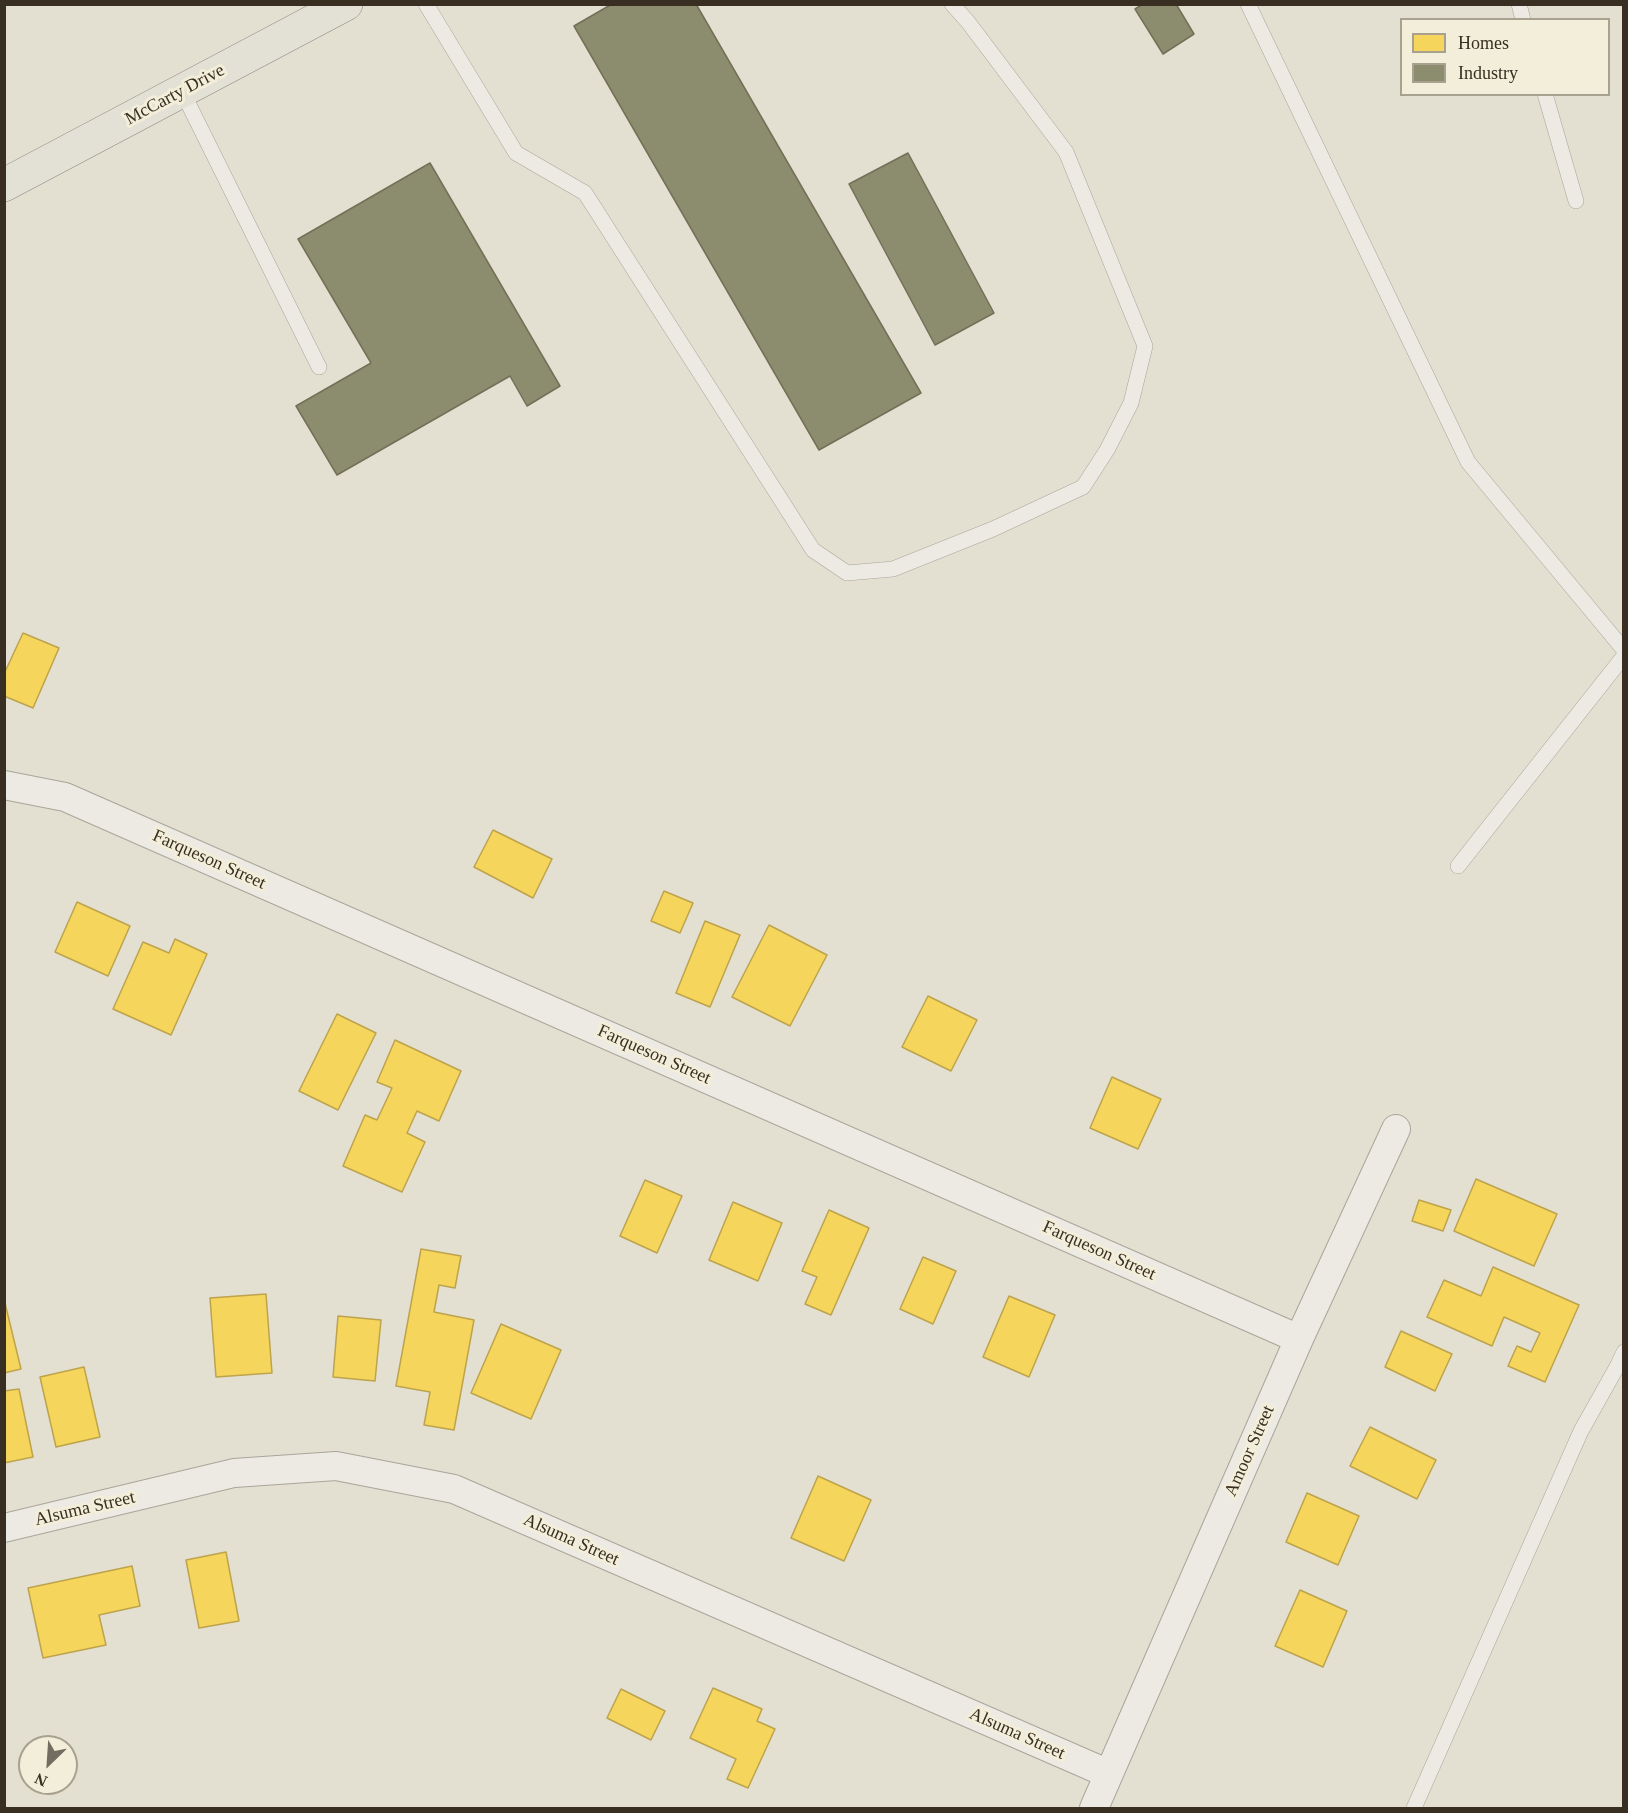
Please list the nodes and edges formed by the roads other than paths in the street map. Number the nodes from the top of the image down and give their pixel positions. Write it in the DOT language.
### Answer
graph roads {
  1 [pos="346,4"];
  2 [pos="426,4"];
  3 [pos="952,4"];
  4 [pos="1248,4"];
  5 [pos="182,92"];
  6 [pos="1546,96"];
  7 [pos="4,185"];
  8 [pos="1576,201"];
  9 [pos="320,367"];
  10 [pos="1623,650"];
  11 [pos="1623,656"];
  12 [pos="4,785"];
  13 [pos="1458,866"];
  14 [pos="1396,1129"];
  15 [pos="1299,1339"];
  16 [pos="1622,1361"];
  17 [pos="4,1528"];
  18 [pos="1109,1774"];
  19 [pos="1094,1809"];
  20 [pos="1414,1809"];
  1 -- 5 [label="main road, McCarty Drive"];
  2 -- 3 [label="lane"];
  4 -- 10 [label="lane"];
  5 -- 7 [label="main road, McCarty Drive"];
  5 -- 9 [label="lane"];
  6 -- 8 [label="lane"];
  11 -- 13 [label="lane"];
  12 -- 15 [label="street, Farqueson Street"];
  14 -- 15 [label="street, Amoor Street"];
  15 -- 18 [label="street, Amoor Street"];
  16 -- 20 [label="lane"];
  17 -- 18 [label="street, Alsuma Street"];
  18 -- 19 [label="street, Amoor Street"];
}
